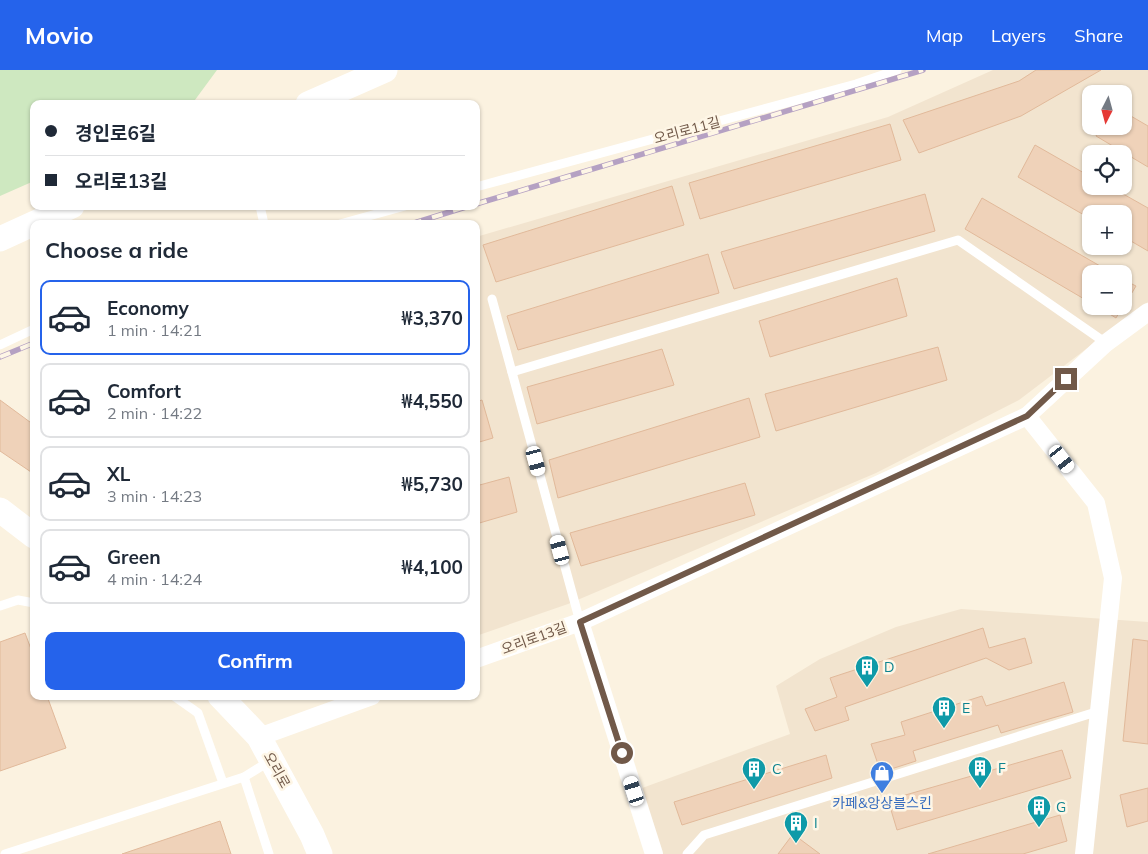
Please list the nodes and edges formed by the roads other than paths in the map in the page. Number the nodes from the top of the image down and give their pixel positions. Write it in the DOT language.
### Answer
graph roads {
  1 [pos="385,70"];
  2 [pos="897,70"];
  3 [pos="317,100"];
  4 [pos="480,186"];
  5 [pos="63,210"];
  6 [pos="391,210"];
  7 [pos="41,220"];
  8 [pos="354,220"];
  9 [pos="30,225"];
  10 [pos="0,239"];
  11 [pos="492,298"];
  12 [pos="1148,312"];
  13 [pos="30,331"];
  14 [pos="1106,343"];
  15 [pos="0,345"];
  16 [pos="512,372"];
  17 [pos="1027,416"];
  18 [pos="0,510"];
  19 [pos="30,533"];
  20 [pos="30,602"];
  21 [pos="0,606"];
  22 [pos="580,622"];
  23 [pos="480,658"];
  24 [pos="180,700"];
  25 [pos="224,700"];
  26 [pos="361,700"];
  27 [pos="1099,711"];
  28 [pos="258,737"];
  29 [pos="272,759"];
  30 [pos="244,776"];
  31 [pos="223,783"];
  32 [pos="5,854"];
  33 [pos="269,854"];
  34 [pos="320,854"];
  35 [pos="654,854"];
  36 [pos="688,854"];
  37 [pos="1084,854"];
  1 -- 3 [label="main road"];
  2 -- 4 [label="lane, 오리로11길"];
  5 -- 7 [label="main road"];
  6 -- 8 [label="lane"];
  9 -- 10 [label="main road"];
  11 -- 16 [label="lane"];
  12 -- 14 [label="street, 오리로13길"];
  13 -- 15 [label="lane"];
  14 -- 16 [label="lane"];
  14 -- 17 [label="street, 오리로13길"];
  16 -- 22 [label="lane"];
  17 -- 22 [label="street, 오리로13길"];
  17 -- 27 [label="street"];
  18 -- 19 [label="main road"];
  20 -- 21 [label="lane"];
  22 -- 23 [label="street, 오리로13길"];
  22 -- 35 [label="street"];
  24 -- 31 [label="lane"];
  25 -- 28 [label="main road, 오리로"];
  26 -- 28 [label="street"];
  27 -- 36 [label="lane"];
  27 -- 37 [label="street"];
  28 -- 29 [label="main road, 오리로"];
  29 -- 30 [label="lane"];
  29 -- 34 [label="main road, 오리로"];
  30 -- 31 [label="lane"];
  30 -- 33 [label="lane"];
  31 -- 32 [label="lane"];
}
